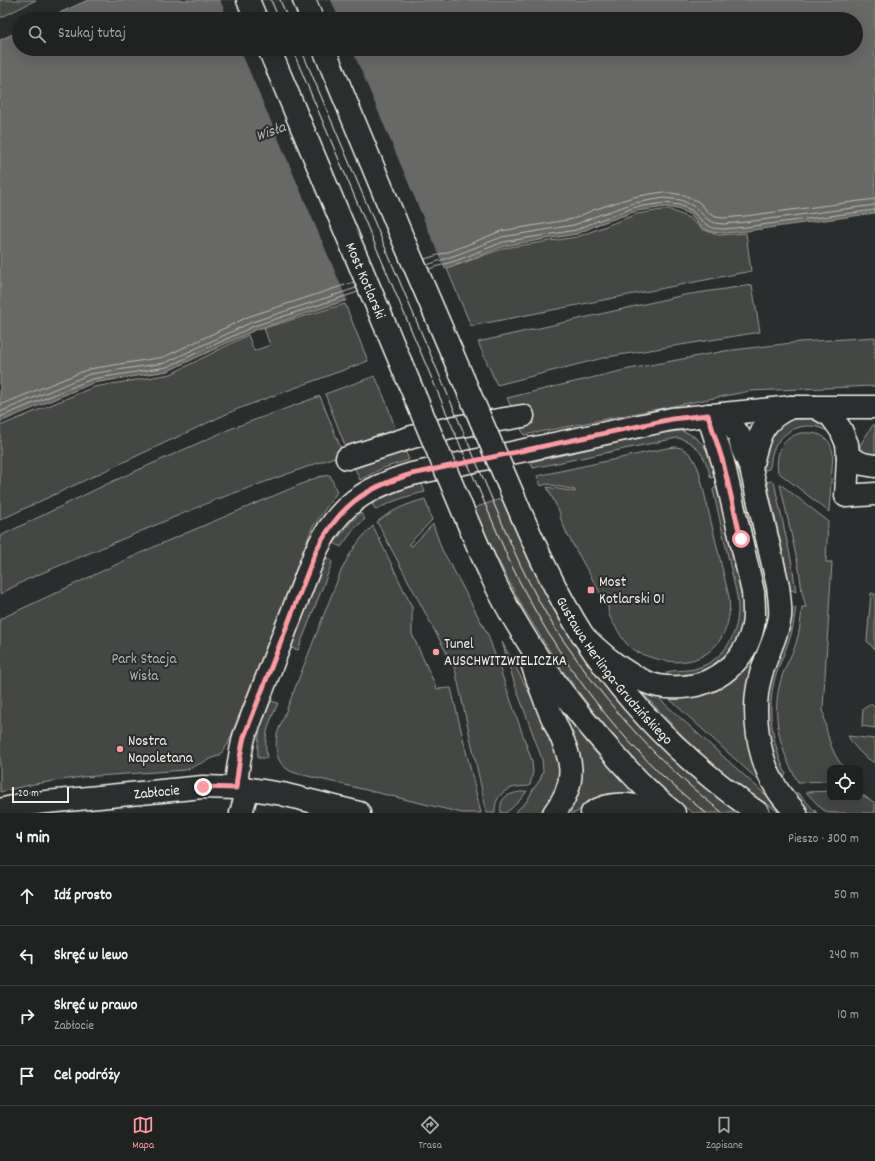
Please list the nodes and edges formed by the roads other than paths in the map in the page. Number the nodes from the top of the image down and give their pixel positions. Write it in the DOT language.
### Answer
graph roads {
  1 [pos="248,0"];
  2 [pos="304,0"];
  3 [pos="253,12"];
  4 [pos="309,12"];
  5 [pos="272,56"];
  6 [pos="327,56"];
  7 [pos="792,407"];
  8 [pos="815,407"];
  9 [pos="875,407"];
  10 [pos="708,415"];
  11 [pos="523,416"];
  12 [pos="347,458"];
  13 [pos="848,458"];
  14 [pos="875,466"];
  15 [pos="751,468"];
  16 [pos="875,494"];
  17 [pos="519,628"];
  18 [pos="584,637"];
  19 [pos="242,788"];
  20 [pos="0,810"];
  21 [pos="333,810"];
  22 [pos="241,813"];
  23 [pos="359,813"];
  24 [pos="554,813"];
  25 [pos="592,813"];
  26 [pos="661,813"];
  27 [pos="674,813"];
  28 [pos="758,813"];
  29 [pos="796,813"];
  1 -- 3 [label="main road"];
  2 -- 4 [label="main road"];
  5 -- 17 [label="main road, Most Kotlarski, bridge"];
  6 -- 18 [label="main road, Gustawa Herlinga-Grudzińskiego, bridge"];
  7 -- 8 [label="main road"];
  7 -- 10 [label="main road"];
  7 -- 15 [label="main road"];
  8 -- 9 [label="main road"];
  8 -- 13 [label="main road"];
  10 -- 15 [label="main road"];
  10 -- 18 [label="main road"];
  10 -- 19 [label="main road"];
  11 -- 12 [label="main road"];
  13 -- 14 [label="main road"];
  13 -- 16 [label="main road"];
  15 -- 29 [label="main road"];
  17 -- 24 [label="main road"];
  17 -- 27 [label="main road"];
  18 -- 28 [label="main road, Gustawa Herlinga-Grudzińskiego"];
  19 -- 20 [label="main road, Zabłocie"];
  19 -- 21 [label="main road, Zabłocie"];
  19 -- 22 [label="main road"];
  21 -- 23 [label="main road, Zabłocie"];
  25 -- 26 [label="main road"];
}
